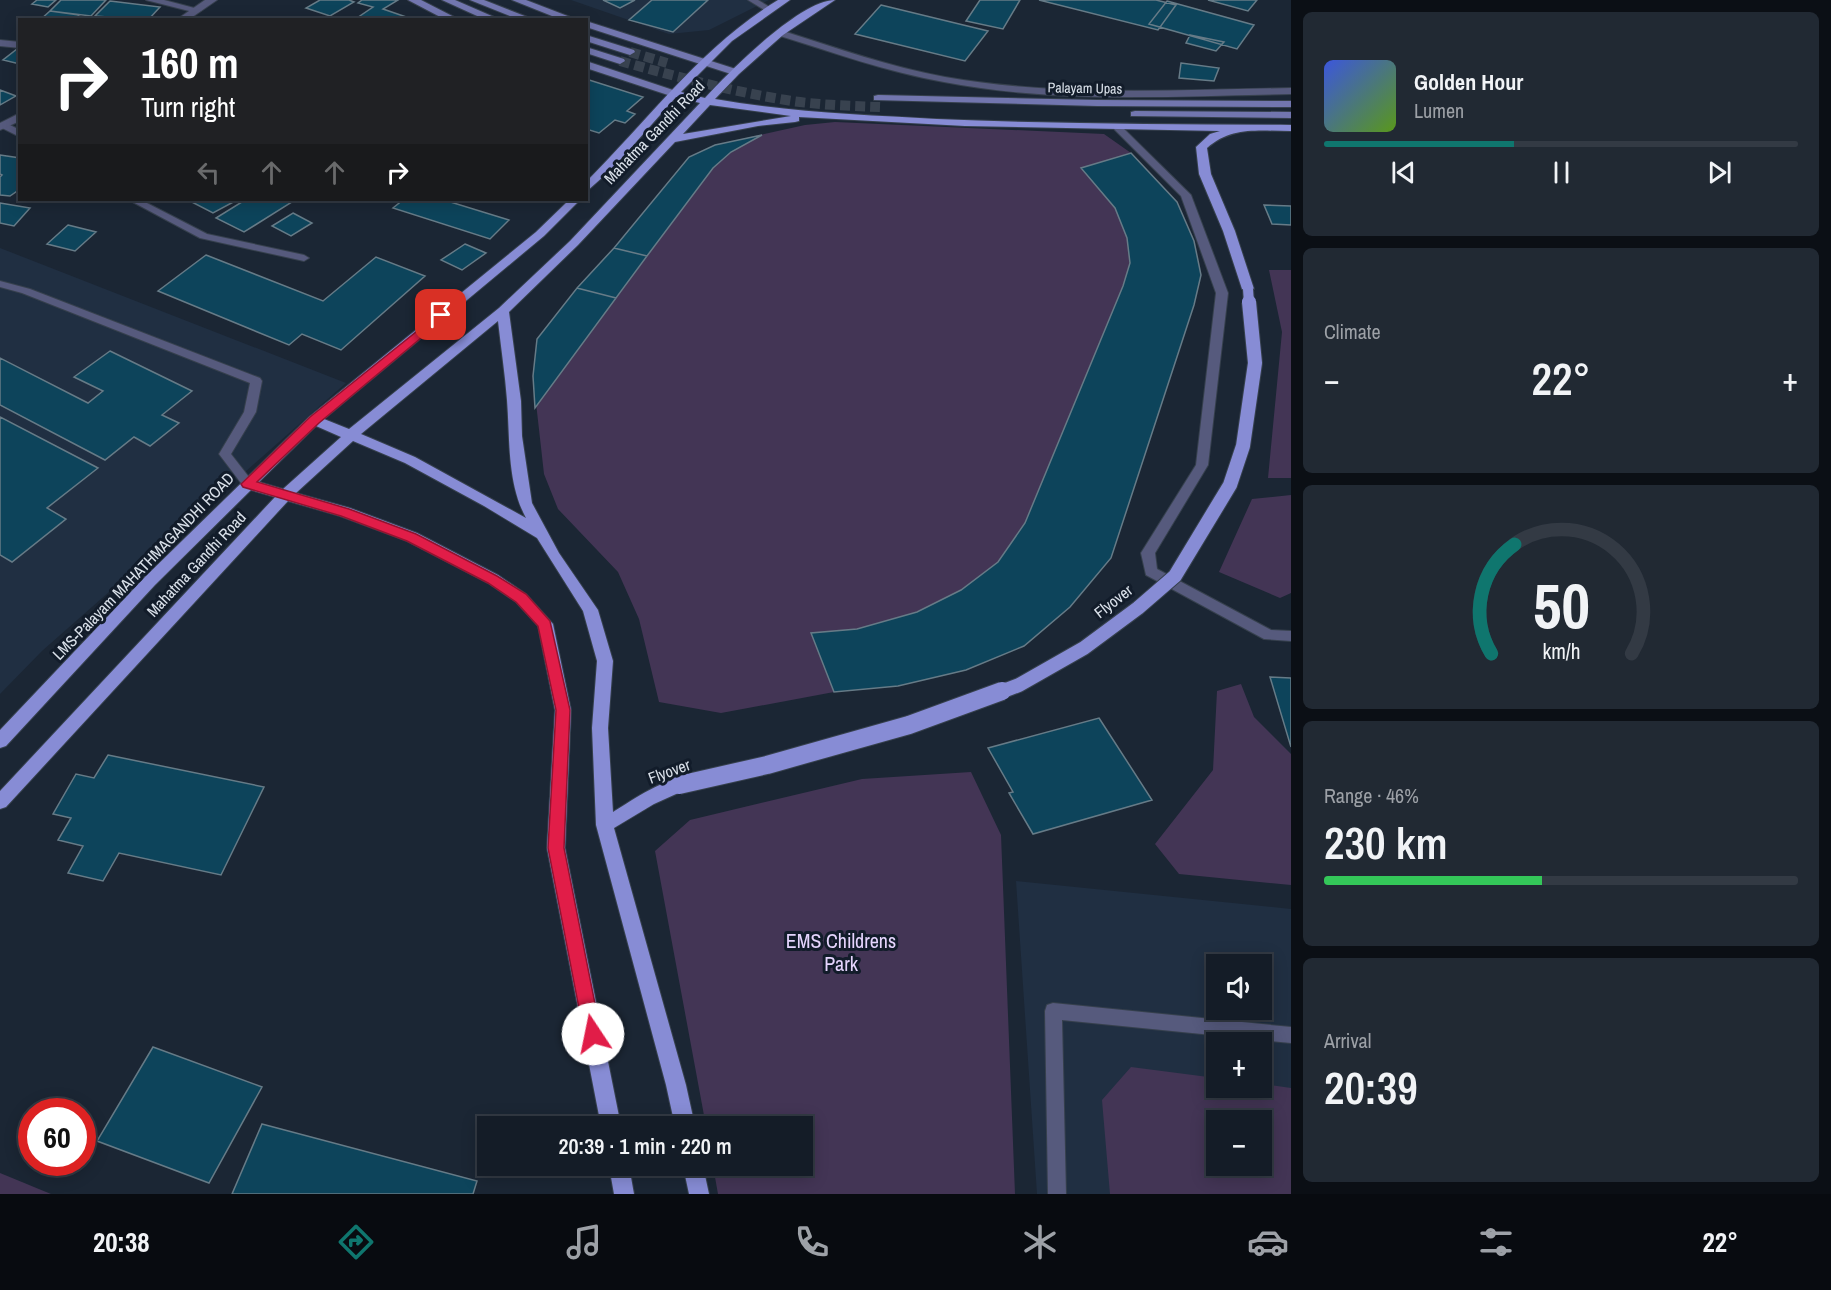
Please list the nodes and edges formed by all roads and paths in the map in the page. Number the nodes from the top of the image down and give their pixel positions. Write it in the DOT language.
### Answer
graph roads {
  1 [pos="151,0"];
  2 [pos="212,0"];
  3 [pos="413,0"];
  4 [pos="447,0"];
  5 [pos="475,0"];
  6 [pos="517,0"];
  7 [pos="753,0"];
  8 [pos="785,0"];
  9 [pos="830,0"];
  10 [pos="769,9"];
  11 [pos="197,10"];
  12 [pos="184,18"];
  13 [pos="451,18"];
  14 [pos="491,18"];
  15 [pos="524,18"];
  16 [pos="567,18"];
  17 [pos="588,25"];
  18 [pos="780,33"];
  19 [pos="588,39"];
  20 [pos="0,43"];
  21 [pos="18,45"];
  22 [pos="588,51"];
  23 [pos="630,52"];
  24 [pos="620,61"];
  25 [pos="703,62"];
  26 [pos="588,65"];
  27 [pos="735,72"];
  28 [pos="1291,91"];
  29 [pos="675,94"];
  30 [pos="709,103"];
  31 [pos="1291,104"];
  32 [pos="1291,115"];
  33 [pos="815,116"];
  34 [pos="18,117"];
  35 [pos="2,126"];
  36 [pos="1117,127"];
  37 [pos="1241,128"];
  38 [pos="1291,128"];
  39 [pos="18,134"];
  40 [pos="672,139"];
  41 [pos="588,187"];
  42 [pos="136,201"];
  43 [pos="574,201"];
  44 [pos="304,258"];
  45 [pos="0,284"];
  46 [pos="503,311"];
  47 [pos="314,420"];
  48 [pos="350,435"];
  49 [pos="248,484"];
  50 [pos="284,496"];
  51 [pos="543,536"];
  52 [pos="1291,636"];
  53 [pos="0,741"];
  54 [pos="0,802"];
  55 [pos="605,825"];
  56 [pos="1291,1035"];
  57 [pos="609,1116"];
  58 [pos="683,1116"];
  59 [pos="621,1176"];
  60 [pos="695,1176"];
  61 [pos="624,1194"];
  62 [pos="699,1194"];
  63 [pos="1057,1194"];
  1 -- 11 [label="street"];
  2 -- 11 [label="street"];
  3 -- 13 [label="main road"];
  4 -- 14 [label="main road"];
  5 -- 15 [label="main road"];
  6 -- 16 [label="main road"];
  7 -- 10 [label="lane"];
  8 -- 10 [label="main road, Mahatma Gandhi Road"];
  9 -- 18 [label="main road, Mahatma Gandhi Road"];
  10 -- 25 [label="main road, Mahatma Gandhi Road"];
  11 -- 12 [label="street"];
  17 -- 25 [label="main road"];
  18 -- 27 [label="main road, Mahatma Gandhi Road"];
  18 -- 28 [label="lane"];
  19 -- 23 [label="main road"];
  20 -- 21 [label="street"];
  22 -- 24 [label="main road"];
  25 -- 27 [label="main road"];
  25 -- 29 [label="main road, Mahatma Gandhi Road"];
  26 -- 29 [label="main road"];
  27 -- 30 [label="main road, Mahatma Gandhi Road"];
  29 -- 30 [label="main road"];
  29 -- 41 [label="main road, Mahatma Gandhi Road"];
  30 -- 33 [label="main road"];
  30 -- 40 [label="main road, Mahatma Gandhi Road"];
  31 -- 32 [label="main road, Palayam Upas"];
  33 -- 36 [label="main road"];
  33 -- 40 [label="main road"];
  34 -- 35 [label="street"];
  35 -- 39 [label="lane"];
  36 -- 37 [label="main road"];
  36 -- 52 [label="lane"];
  37 -- 38 [label="main road"];
  37 -- 55 [label="main road, Flyover, bridge"];
  40 -- 46 [label="main road, Mahatma Gandhi Road"];
  42 -- 44 [label="lane"];
  43 -- 47 [label="main road"];
  45 -- 49 [label="lane"];
  46 -- 48 [label="main road, Mahatma Gandhi Road"];
  46 -- 51 [label="main road"];
  47 -- 48 [label="main road"];
  47 -- 49 [label="main road, LMS-Palayam MAHATHMAGANDHI ROAD"];
  48 -- 50 [label="main road, Mahatma Gandhi Road"];
  48 -- 51 [label="main road"];
  49 -- 50 [label="main road"];
  49 -- 53 [label="main road, LMS-Palayam MAHATHMAGANDHI ROAD"];
  50 -- 54 [label="main road, Mahatma Gandhi Road"];
  50 -- 57 [label="main road"];
  51 -- 55 [label="main road"];
  55 -- 58 [label="main road"];
  56 -- 63 [label="lane"];
  59 -- 61 [label="main road"];
  60 -- 62 [label="main road"];
}
